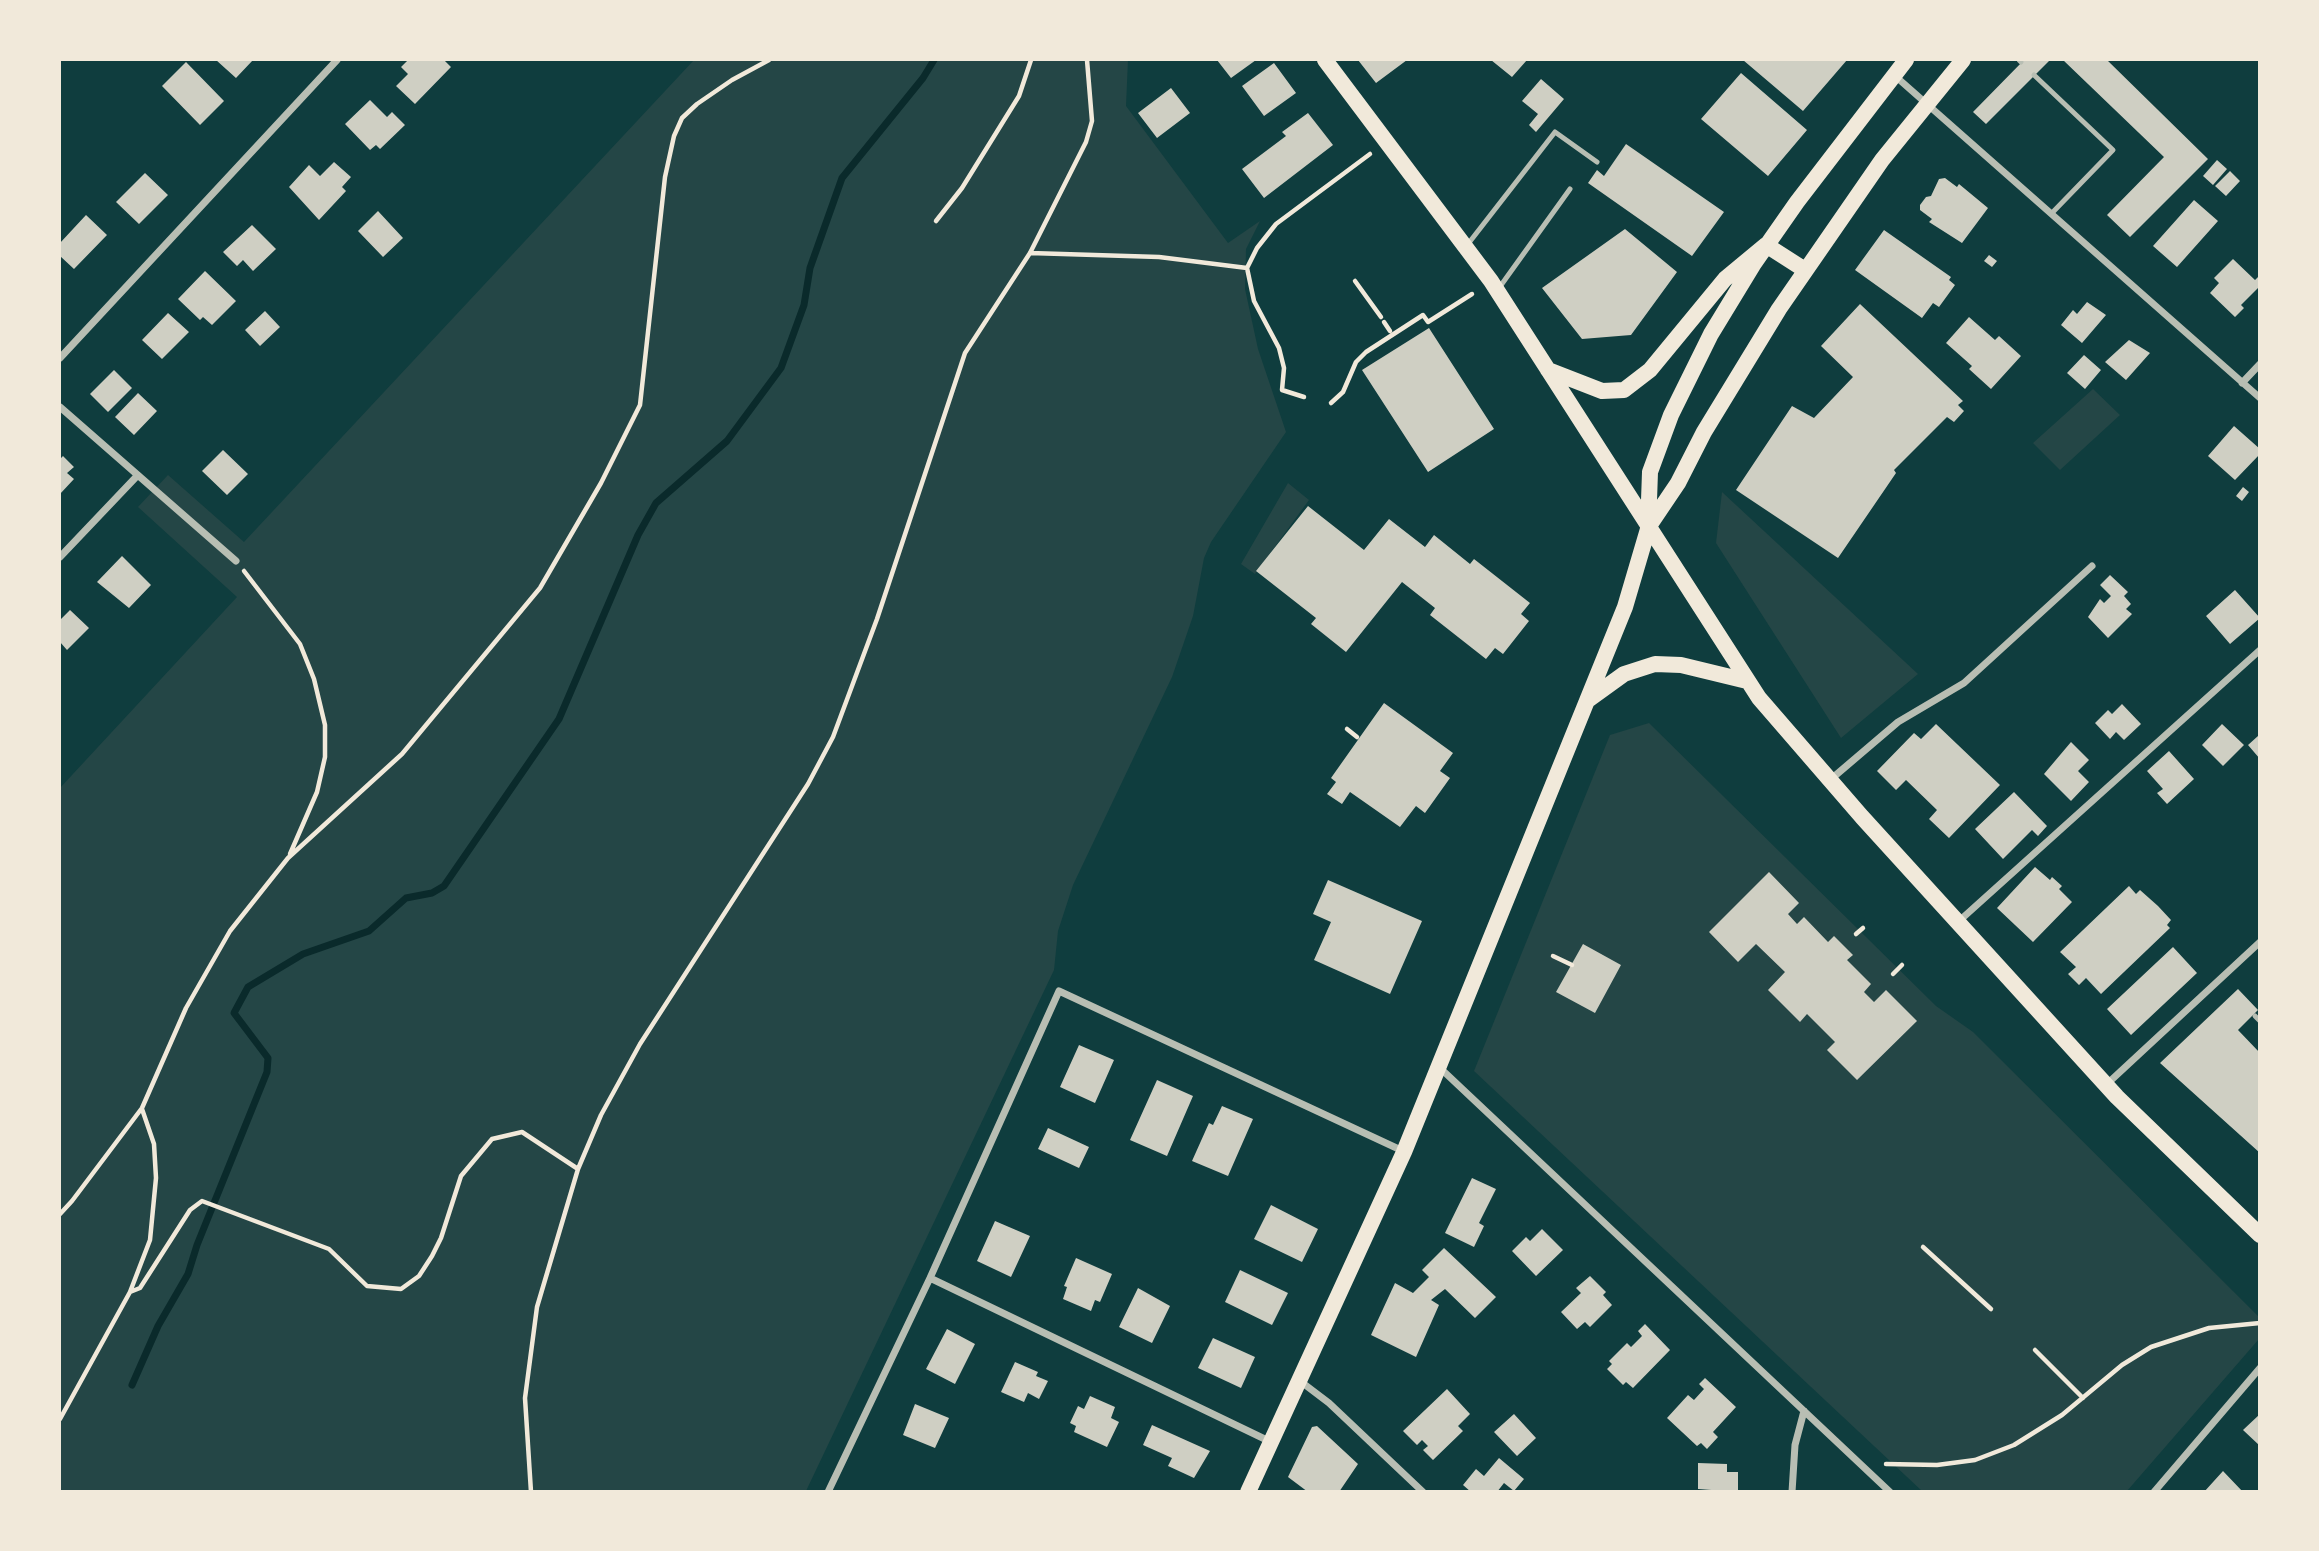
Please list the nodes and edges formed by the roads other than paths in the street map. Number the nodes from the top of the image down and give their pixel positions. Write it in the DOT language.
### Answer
graph roads {
  1 [pos="337,60"];
  2 [pos="1325,60"];
  3 [pos="1906,60"];
  4 [pos="1963,60"];
  5 [pos="1894,75"];
  6 [pos="2034,75"];
  7 [pos="1926,103"];
  8 [pos="1597,162"];
  9 [pos="1570,189"];
  10 [pos="2051,214"];
  11 [pos="1766,245"];
  12 [pos="1466,247"];
  13 [pos="1805,271"];
  14 [pos="1497,290"];
  15 [pos="60,358"];
  16 [pos="2259,364"];
  17 [pos="1548,370"];
  18 [pos="2242,383"];
  19 [pos="2259,398"];
  20 [pos="60,407"];
  21 [pos="137,476"];
  22 [pos="1648,528"];
  23 [pos="60,556"];
  24 [pos="236,561"];
  25 [pos="2092,566"];
  26 [pos="2259,650"];
  27 [pos="1747,681"];
  28 [pos="1588,699"];
  29 [pos="1829,780"];
  30 [pos="1958,922"];
  31 [pos="2259,942"];
  32 [pos="1438,1067"];
  33 [pos="2106,1085"];
  34 [pos="1404,1152"];
  35 [pos="2259,1235"];
  36 [pos="930,1278"];
  37 [pos="2259,1368"];
  38 [pos="1299,1381"];
  39 [pos="1804,1411"];
  40 [pos="1271,1442"];
  41 [pos="828,1492"];
  42 [pos="1248,1492"];
  43 [pos="1423,1492"];
  44 [pos="1792,1492"];
  45 [pos="1890,1492"];
  46 [pos="2154,1492"];
  1 -- 15 [label="street"];
  2 -- 12 [label="main road"];
  3 -- 5 [label="main road"];
  4 -- 7 [label="main road"];
  5 -- 7 [label="street"];
  5 -- 11 [label="main road"];
  6 -- 10 [label="lane"];
  7 -- 10 [label="street"];
  7 -- 13 [label="main road"];
  8 -- 12 [label="lane"];
  9 -- 14 [label="lane"];
  10 -- 18 [label="street"];
  11 -- 13 [label="main road"];
  11 -- 17 [label="main road"];
  11 -- 22 [label="main road"];
  12 -- 14 [label="main road"];
  13 -- 22 [label="main road"];
  14 -- 17 [label="main road"];
  16 -- 18 [label="street"];
  17 -- 22 [label="main road"];
  18 -- 19 [label="street"];
  20 -- 21 [label="street"];
  21 -- 23 [label="street"];
  21 -- 24 [label="street"];
  22 -- 27 [label="main road"];
  22 -- 28 [label="main road"];
  25 -- 29 [label="street"];
  26 -- 30 [label="street"];
  27 -- 28 [label="main road"];
  27 -- 29 [label="main road"];
  28 -- 32 [label="main road"];
  29 -- 30 [label="main road"];
  30 -- 33 [label="main road"];
  31 -- 33 [label="street"];
  32 -- 34 [label="main road"];
  32 -- 39 [label="street"];
  33 -- 35 [label="main road"];
  34 -- 36 [label="street"];
  34 -- 38 [label="main road"];
  36 -- 40 [label="street"];
  36 -- 41 [label="street"];
  37 -- 46 [label="street"];
  38 -- 40 [label="main road"];
  38 -- 43 [label="street"];
  39 -- 44 [label="street"];
  39 -- 45 [label="street"];
  40 -- 42 [label="main road"];
}
